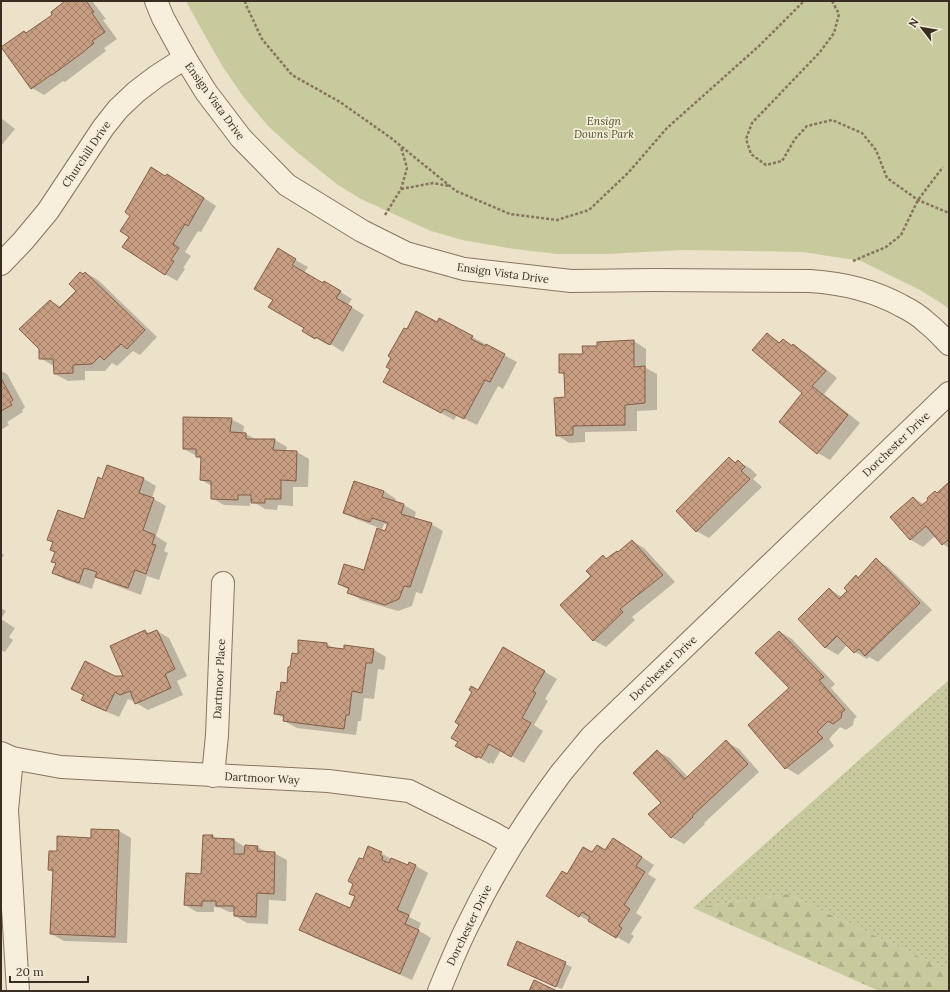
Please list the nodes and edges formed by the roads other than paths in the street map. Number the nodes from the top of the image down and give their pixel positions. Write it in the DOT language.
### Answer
graph roads {
  1 [pos="156,1"];
  2 [pos="184,58"];
  3 [pos="1,264"];
  4 [pos="949,344"];
  5 [pos="949,394"];
  6 [pos="223,583"];
  7 [pos="7,756"];
  8 [pos="213,776"];
  9 [pos="512,844"];
  10 [pos="18,991"];
  11 [pos="439,991"];
  1 -- 2 [label="street, Ensign Vista Drive"];
  2 -- 3 [label="street, Churchill Drive"];
  2 -- 4 [label="street, Ensign Vista Drive"];
  5 -- 9 [label="street, Dorchester Drive"];
  6 -- 8 [label="street, Dartmoor Place"];
  7 -- 8 [label="street, Dartmoor Way"];
  7 -- 10 [label="street"];
  8 -- 9 [label="street, Dartmoor Way"];
  9 -- 11 [label="street, Dorchester Drive"];
}
